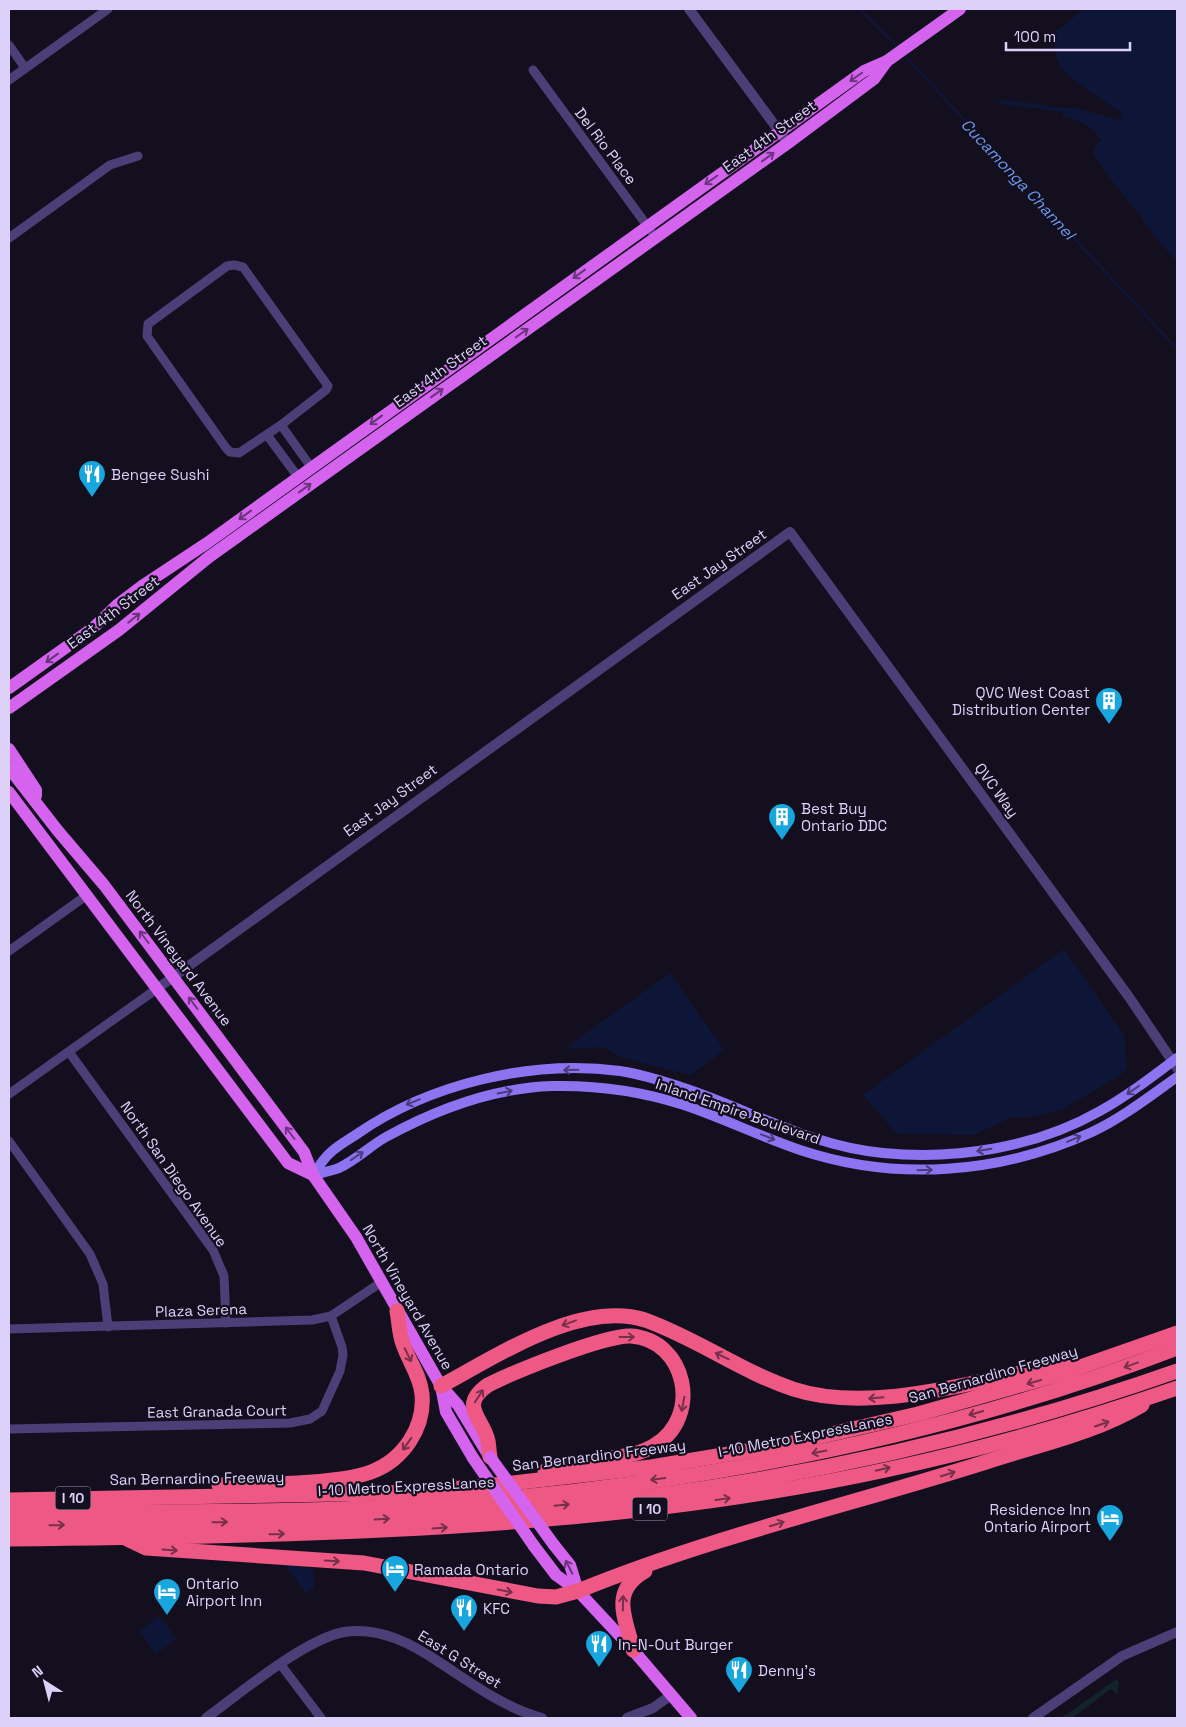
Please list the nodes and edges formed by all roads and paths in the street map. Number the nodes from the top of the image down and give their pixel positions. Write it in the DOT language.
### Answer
graph roads {
  1 [pos="108,9"];
  2 [pos="690,9"];
  3 [pos="960,9"];
  4 [pos="9,45"];
  5 [pos="888,61"];
  6 [pos="25,68"];
  7 [pos="533,70"];
  8 [pos="9,80"];
  9 [pos="780,131"];
  10 [pos="788,143"];
  11 [pos="138,156"];
  12 [pos="647,225"];
  13 [pos="9,238"];
  14 [pos="657,238"];
  15 [pos="281,425"];
  16 [pos="267,435"];
  17 [pos="312,467"];
  18 [pos="298,477"];
  19 [pos="790,532"];
  20 [pos="109,638"];
  21 [pos="9,688"];
  22 [pos="9,708"];
  23 [pos="9,719"];
  24 [pos="9,749"];
  25 [pos="9,768"];
  26 [pos="9,792"];
  27 [pos="38,806"];
  28 [pos="39,832"];
  29 [pos="104,885"];
  30 [pos="87,895"];
  31 [pos="9,951"];
  32 [pos="173,976"];
  33 [pos="158,988"];
  34 [pos="69,1052"];
  35 [pos="1176,1063"];
  36 [pos="1177,1077"];
  37 [pos="9,1094"];
  38 [pos="9,1141"];
  39 [pos="313,1175"];
  40 [pos="382,1281"];
  41 [pos="397,1310"];
  42 [pos="331,1316"];
  43 [pos="226,1323"];
  44 [pos="108,1327"];
  45 [pos="9,1329"];
  46 [pos="1177,1333"];
  47 [pos="1177,1348"];
  48 [pos="1113,1356"];
  49 [pos="1177,1371"];
  50 [pos="441,1386"];
  51 [pos="1171,1390"];
  52 [pos="9,1429"];
  53 [pos="490,1457"];
  54 [pos="478,1487"];
  55 [pos="136,1497"];
  56 [pos="9,1500"];
  57 [pos="9,1513"];
  58 [pos="9,1526"];
  59 [pos="124,1538"];
  60 [pos="9,1539"];
  61 [pos="664,1560"];
  62 [pos="578,1591"];
  63 [pos="1177,1632"];
  64 [pos="633,1650"];
  65 [pos="281,1664"];
  66 [pos="671,1695"];
  67 [pos="206,1718"];
  68 [pos="321,1718"];
  69 [pos="542,1718"];
  70 [pos="627,1718"];
  71 [pos="691,1718"];
  72 [pos="1033,1718"];
  1 -- 6 [label="street"];
  2 -- 9 [label="street"];
  3 -- 5 [label="main road, East 4th Street"];
  4 -- 6 [label="street"];
  5 -- 9 [label="main road, East 4th Street, one-way"];
  5 -- 10 [label="main road, East 4th Street"];
  6 -- 8 [label="street"];
  7 -- 12 [label="street, Del Rio Place"];
  9 -- 10 [label="street"];
  9 -- 12 [label="main road, East 4th Street, one-way"];
  14 -- 10 [label="main road, East 4th Street, one-way"];
  11 -- 13 [label="street"];
  12 -- 14 [label="street, Del Rio Place"];
  12 -- 17 [label="main road, East 4th Street, one-way"];
  20 -- 14 [label="main road, East 4th Street, one-way"];
  15 -- 16 [label="street"];
  15 -- 16 [label="street"];
  15 -- 17 [label="street"];
  16 -- 18 [label="street"];
  17 -- 18 [label="main road, East 4th Street"];
  18 -- 21 [label="main road, East 4th Street, one-way"];
  19 -- 32 [label="street, East Jay Street"];
  19 -- 35 [label="street, QVC Way"];
  20 -- 22 [label="main road, East 4th Street"];
  20 -- 23 [label="main road"];
  24 -- 27 [label="main road"];
  25 -- 27 [label="main road, North Vineyard Avenue"];
  26 -- 28 [label="main road, North Vineyard Avenue"];
  27 -- 29 [label="main road, North Vineyard Avenue"];
  28 -- 29 [label="main road"];
  28 -- 30 [label="main road, North Vineyard Avenue"];
  32 -- 29 [label="main road, North Vineyard Avenue, one-way"];
  30 -- 31 [label="street"];
  30 -- 33 [label="main road, North Vineyard Avenue"];
  32 -- 33 [label="street, East Jay Street"];
  39 -- 32 [label="main road, North Vineyard Avenue, one-way"];
  33 -- 34 [label="street, East Jay Street"];
  33 -- 39 [label="main road, North Vineyard Avenue"];
  34 -- 37 [label="street, East Jay Street"];
  34 -- 43 [label="street, North San Diego Avenue"];
  35 -- 39 [label="main road, Inland Empire Boulevard, one-way"];
  39 -- 36 [label="main road, Inland Empire Boulevard, one-way"];
  38 -- 44 [label="street"];
  39 -- 40 [label="main road, North Vineyard Avenue"];
  40 -- 41 [label="main road, North Vineyard Avenue"];
  40 -- 42 [label="street, Plaza Serena"];
  41 -- 50 [label="main road, North Vineyard Avenue"];
  41 -- 55 [label="highway, one-way"];
  42 -- 43 [label="street, Plaza Serena"];
  42 -- 52 [label="street, East Granada Court"];
  43 -- 44 [label="street, Plaza Serena"];
  44 -- 45 [label="street, Plaza Serena"];
  46 -- 48 [label="highway, San Bernardino Freeway / I 10"];
  47 -- 57 [label="highway, I-10 Metro ExpressLanes, one-way"];
  48 -- 50 [label="highway, one-way"];
  48 -- 54 [label="highway, San Bernardino Freeway / I 10, one-way"];
  58 -- 49 [label="highway, I-10 Metro ExpressLanes, one-way"];
  50 -- 53 [label="main road, North Vineyard Avenue"];
  50 -- 62 [label="main road, North Vineyard Avenue, bridge"];
  59 -- 51 [label="highway, I 10, one-way"];
  61 -- 51 [label="highway, one-way"];
  53 -- 54 [label="highway, one-way"];
  62 -- 53 [label="main road, North Vineyard Avenue, one-way, bridge"];
  54 -- 55 [label="highway, San Bernardino Freeway / I 10"];
  55 -- 56 [label="highway, San Bernardino Freeway / I 10"];
  59 -- 60 [label="highway, I 10"];
  59 -- 62 [label="highway, one-way"];
  61 -- 62 [label="highway"];
  64 -- 61 [label="highway, one-way"];
  62 -- 64 [label="main road, North Vineyard Avenue"];
  63 -- 72 [label="street"];
  64 -- 66 [label="main road, North Vineyard Avenue"];
  65 -- 67 [label="street, East G Street"];
  65 -- 68 [label="street"];
  65 -- 69 [label="street, East G Street"];
  66 -- 70 [label="street"];
  66 -- 71 [label="main road, North Vineyard Avenue"];
}
